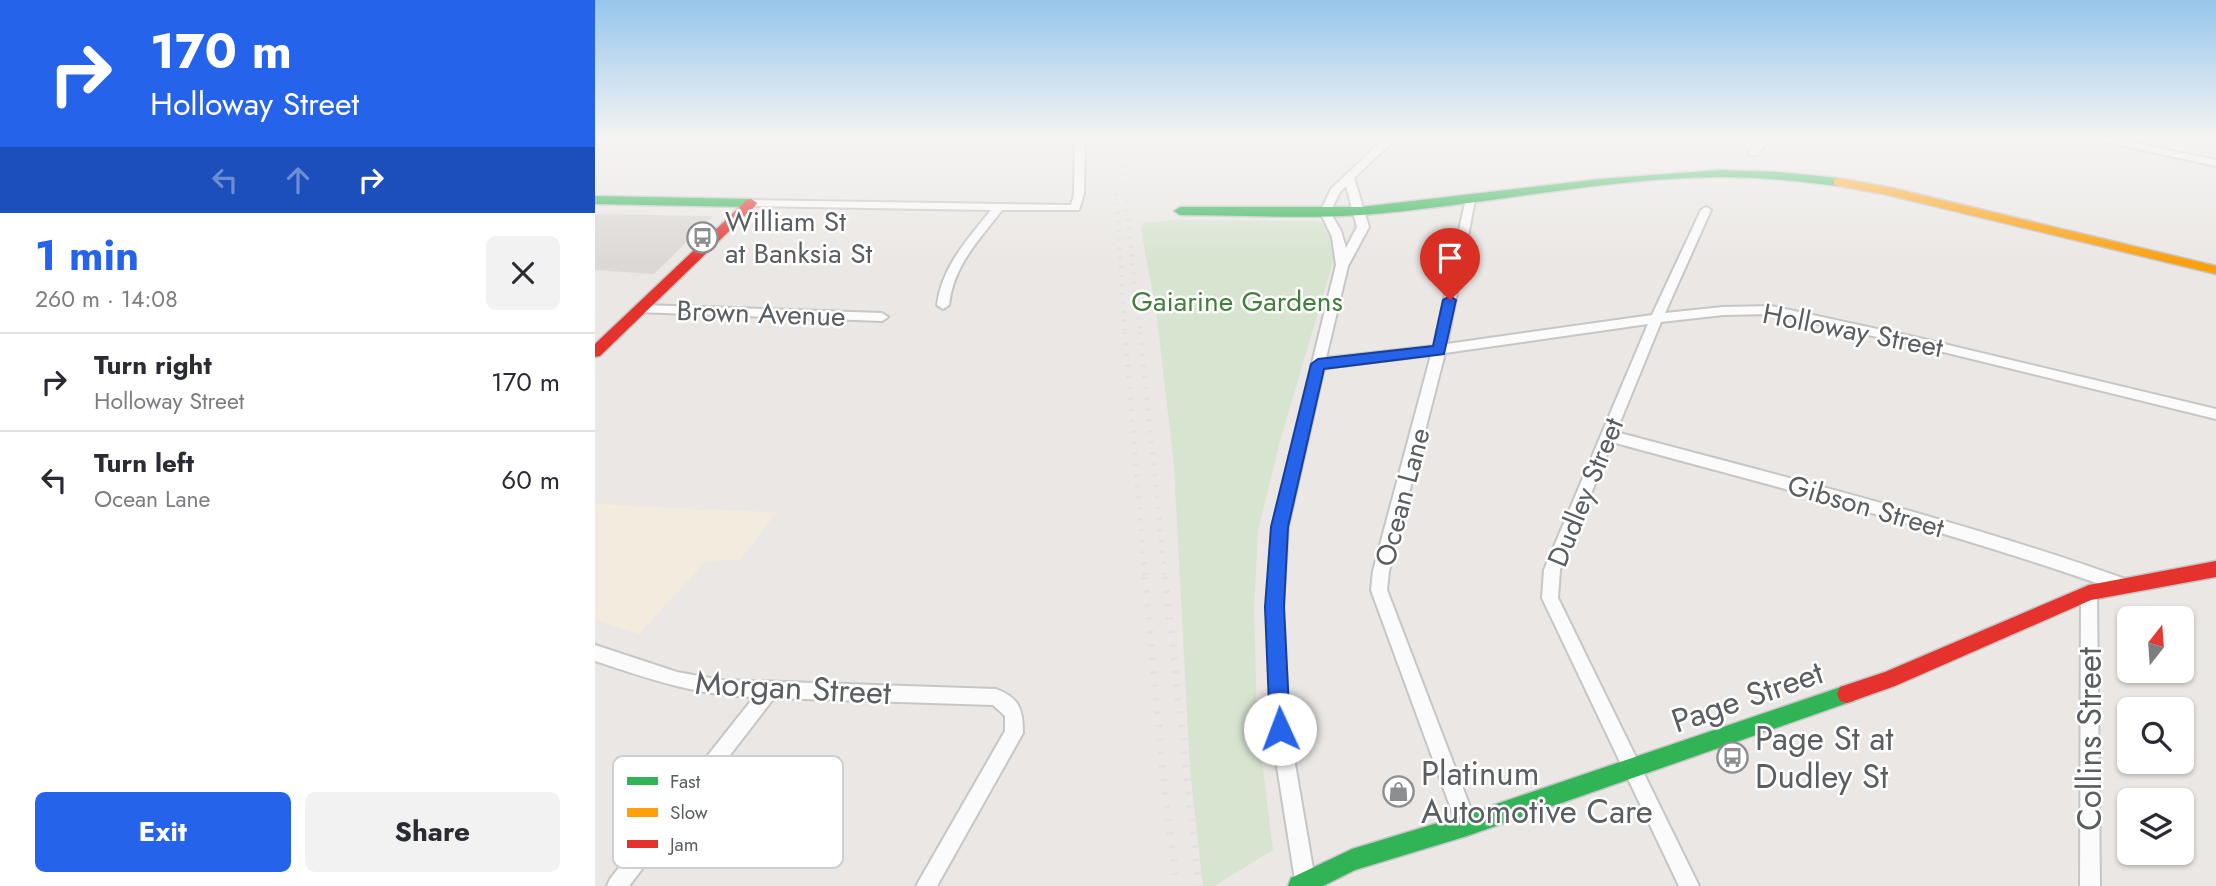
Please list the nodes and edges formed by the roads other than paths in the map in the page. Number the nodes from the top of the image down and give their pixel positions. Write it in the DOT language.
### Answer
graph roads {
  1 [pos="1079,179"];
  2 [pos="1348,179"];
  3 [pos="1349,179"];
  4 [pos="1646,179"];
  5 [pos="1819,179"];
  6 [pos="595,200"];
  7 [pos="1471,200"];
  8 [pos="751,203"];
  9 [pos="999,207"];
  10 [pos="1706,210"];
  11 [pos="1180,211"];
  12 [pos="1359,211"];
  13 [pos="1325,212"];
  14 [pos="1342,266"];
  15 [pos="2216,270"];
  16 [pos="943,305"];
  17 [pos="641,309"];
  18 [pos="882,317"];
  19 [pos="1656,319"];
  20 [pos="1439,350"];
  21 [pos="595,352"];
  22 [pos="1318,364"];
  23 [pos="2216,414"];
  24 [pos="1607,435"];
  25 [pos="2216,569"];
  26 [pos="2122,584"];
  27 [pos="2089,593"];
  28 [pos="595,653"];
  29 [pos="770,690"];
  30 [pos="719,756"];
  31 [pos="1631,768"];
  32 [pos="1467,825"];
  33 [pos="632,868"];
  34 [pos="1303,885"];
  35 [pos="618,886"];
  36 [pos="926,886"];
  37 [pos="1689,886"];
  38 [pos="2090,886"];
  1 -- 9 [label="street"];
  2 -- 13 [label="street"];
  3 -- 12 [label="street"];
  4 -- 7 [label="street"];
  5 -- 15 [label="street"];
  6 -- 8 [label="street"];
  7 -- 12 [label="street"];
  7 -- 20 [label="street, Ocean Lane"];
  8 -- 9 [label="street"];
  8 -- 17 [label="street"];
  9 -- 16 [label="street"];
  10 -- 19 [label="street, Dudley Street"];
  11 -- 13 [label="street"];
  12 -- 13 [label="street"];
  12 -- 14 [label="street"];
  13 -- 14 [label="street"];
  14 -- 22 [label="street"];
  17 -- 18 [label="street, Brown Avenue"];
  17 -- 21 [label="street"];
  19 -- 20 [label="street, Holloway Street"];
  19 -- 23 [label="street, Holloway Street"];
  19 -- 24 [label="street, Dudley Street"];
  20 -- 22 [label="street, Holloway Street"];
  20 -- 32 [label="street, Ocean Lane"];
  22 -- 34 [label="street"];
  24 -- 26 [label="street, Gibson Street"];
  24 -- 31 [label="street, Dudley Street"];
  25 -- 26 [label="street, Page Street"];
  26 -- 27 [label="street, Page Street"];
  27 -- 31 [label="street, Page Street"];
  27 -- 38 [label="street, Collins Street"];
  28 -- 29 [label="street, Morgan Street"];
  29 -- 30 [label="street"];
  29 -- 36 [label="street, Morgan Street"];
  31 -- 32 [label="street, Page Street"];
  31 -- 37 [label="street, Dudley Street"];
  32 -- 34 [label="street, Page Street"];
  33 -- 35 [label="street"];
}
